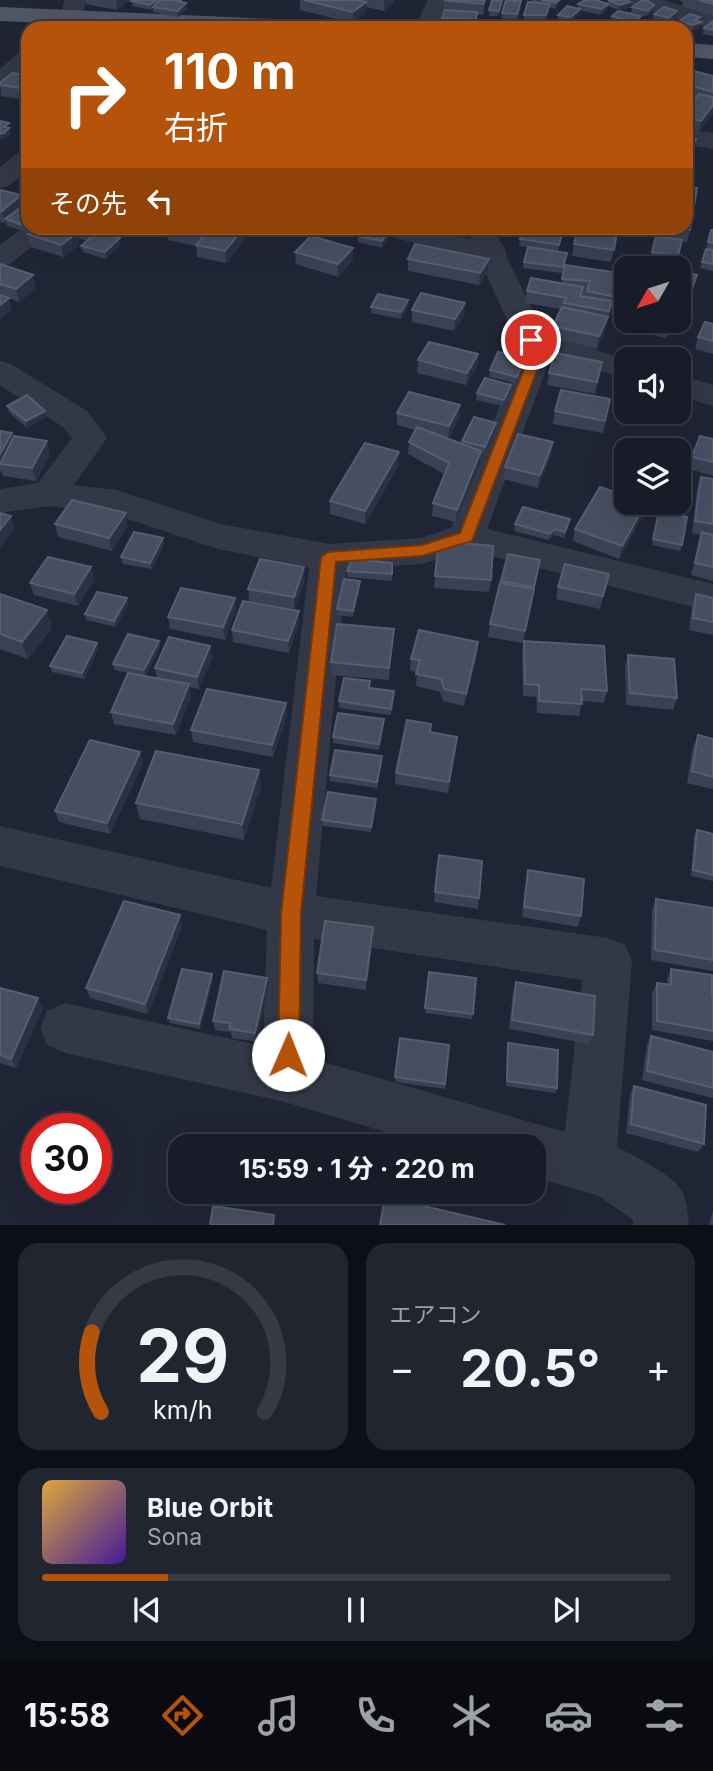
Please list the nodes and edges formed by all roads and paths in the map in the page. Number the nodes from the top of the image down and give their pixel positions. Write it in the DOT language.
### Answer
graph roads {
  1 [pos="640,0"];
  2 [pos="430,3"];
  3 [pos="0,14"];
  4 [pos="68,15"];
  5 [pos="183,21"];
  6 [pos="427,21"];
  7 [pos="713,22"];
  8 [pos="693,51"];
  9 [pos="713,52"];
  10 [pos="21,63"];
  11 [pos="0,81"];
  12 [pos="0,147"];
  13 [pos="21,153"];
  14 [pos="21,161"];
  15 [pos="0,180"];
  16 [pos="31,235"];
  17 [pos="445,235"];
  18 [pos="486,240"];
  19 [pos="0,258"];
  20 [pos="540,344"];
  21 [pos="614,366"];
  22 [pos="0,371"];
  23 [pos="691,389"];
  24 [pos="713,396"];
  25 [pos="48,494"];
  26 [pos="0,501"];
  27 [pos="466,537"];
  28 [pos="328,557"];
  29 [pos="713,597"];
  30 [pos="0,846"];
  31 [pos="291,914"];
  32 [pos="65,1028"];
  33 [pos="285,1076"];
  34 [pos="480,1134"];
  35 [pos="546,1154"];
  36 [pos="588,1167"];
  37 [pos="661,1225"];
  1 -- 7 [label="street"];
  2 -- 6 [label="street"];
  3 -- 4 [label="main road"];
  4 -- 5 [label="main road"];
  8 -- 9 [label="main road"];
  10 -- 11 [label="street"];
  12 -- 13 [label="street"];
  14 -- 15 [label="street"];
  16 -- 19 [label="street"];
  17 -- 18 [label="street"];
  18 -- 20 [label="street"];
  20 -- 21 [label="street"];
  20 -- 27 [label="street"];
  22 -- 25 [label="street"];
  23 -- 24 [label="street"];
  25 -- 26 [label="street"];
  25 -- 28 [label="street"];
  27 -- 28 [label="street"];
  27 -- 29 [label="street"];
  28 -- 31 [label="street"];
  30 -- 31 [label="street"];
  31 -- 33 [label="street"];
  31 -- 36 [label="street"];
  32 -- 33 [label="street"];
  33 -- 34 [label="street"];
  35 -- 36 [label="street"];
  36 -- 37 [label="street"];
}
